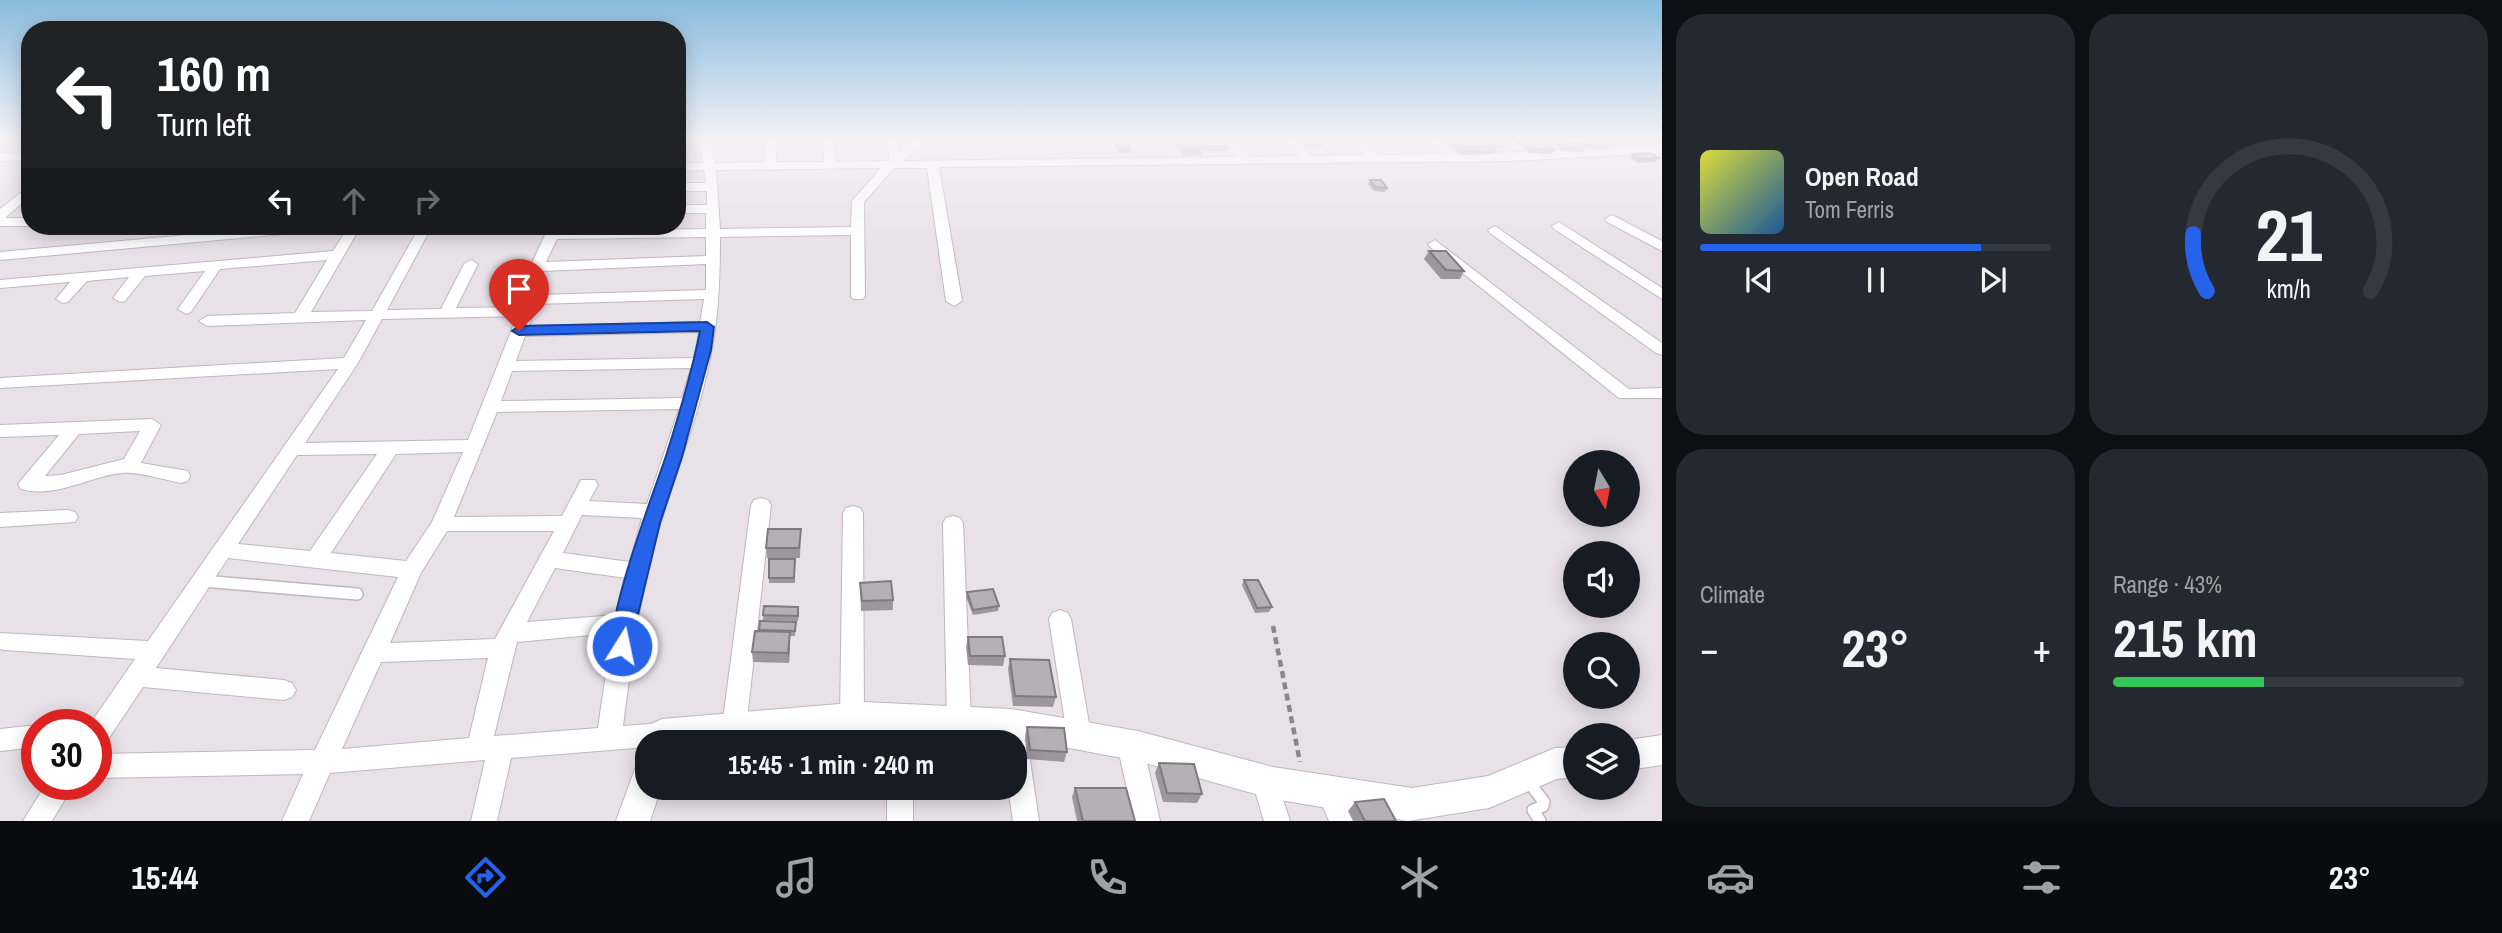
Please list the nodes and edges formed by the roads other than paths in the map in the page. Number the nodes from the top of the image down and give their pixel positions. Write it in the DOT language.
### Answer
graph roads {
  1 [pos="711,178"];
  2 [pos="879,178"];
  3 [pos="934,178"];
  4 [pos="686,187"];
  5 [pos="713,187"];
  6 [pos="21,197"];
  7 [pos="686,209"];
  8 [pos="712,209"];
  9 [pos="0,216"];
  10 [pos="1612,219"];
  11 [pos="0,222"];
  12 [pos="21,222"];
  13 [pos="1559,226"];
  14 [pos="1495,230"];
  15 [pos="858,231"];
  16 [pos="686,232"];
  17 [pos="712,232"];
  18 [pos="230,235"];
  19 [pos="350,235"];
  20 [pos="421,235"];
  21 [pos="550,235"];
  22 [pos="1435,244"];
  23 [pos="1662,247"];
  24 [pos="339,255"];
  25 [pos="0,256"];
  26 [pos="712,260"];
  27 [pos="471,264"];
  28 [pos="215,266"];
  29 [pos="537,267"];
  30 [pos="140,273"];
  31 [pos="82,278"];
  32 [pos="0,284"];
  33 [pos="712,294"];
  34 [pos="1662,295"];
  35 [pos="858,296"];
  36 [pos="120,298"];
  37 [pos="63,299"];
  38 [pos="954,301"];
  39 [pos="186,309"];
  40 [pos="446,313"];
  41 [pos="525,314"];
  42 [pos="375,316"];
  43 [pos="300,317"];
  44 [pos="208,321"];
  45 [pos="707,327"];
  46 [pos="1662,349"];
  47 [pos="350,363"];
  48 [pos="700,363"];
  49 [pos="505,366"];
  50 [pos="0,383"];
  51 [pos="1662,393"];
  52 [pos="688,403"];
  53 [pos="489,407"];
  54 [pos="0,431"];
  55 [pos="69,435"];
  56 [pos="0,440"];
  57 [pos="475,446"];
  58 [pos="391,448"];
  59 [pos="292,449"];
  60 [pos="131,464"];
  61 [pos="181,476"];
  62 [pos="588,485"];
  63 [pos="761,505"];
  64 [pos="654,511"];
  65 [pos="853,513"];
  66 [pos="573,516"];
  67 [pos="68,517"];
  68 [pos="0,520"];
  69 [pos="953,523"];
  70 [pos="441,524"];
  71 [pos="223,550"];
  72 [pos="549,559"];
  73 [pos="315,560"];
  74 [pos="412,570"];
  75 [pos="638,571"];
  76 [pos="202,581"];
  77 [pos="357,594"];
  78 [pos="1060,618"];
  79 [pos="625,623"];
  80 [pos="506,640"];
  81 [pos="5,641"];
  82 [pos="154,651"];
  83 [pos="373,653"];
  84 [pos="137,676"];
  85 [pos="284,690"];
  86 [pos="112,712"];
  87 [pos="852,717"];
  88 [pos="959,720"];
  89 [pos="734,727"];
  90 [pos="714,730"];
  91 [pos="901,730"];
  92 [pos="991,730"];
  93 [pos="1079,735"];
  94 [pos="1027,737"];
  95 [pos="21,738"];
  96 [pos="608,738"];
  97 [pos="635,738"];
  98 [pos="0,740"];
  99 [pos="1130,744"];
  100 [pos="490,748"];
  101 [pos="1662,750"];
  102 [pos="1640,753"];
  103 [pos="323,762"];
  104 [pos="1563,763"];
  105 [pos="112,766"];
  106 [pos="1525,777"];
  107 [pos="1265,781"];
  108 [pos="50,800"];
  109 [pos="640,800"];
  110 [pos="900,800"];
  111 [pos="1023,800"];
  112 [pos="1326,801"];
  113 [pos="1397,812"];
  114 [pos="36,821"];
  115 [pos="295,821"];
  116 [pos="484,821"];
  117 [pos="633,821"];
  118 [pos="900,821"];
  119 [pos="1026,821"];
  120 [pos="1147,821"];
  121 [pos="1278,821"];
  122 [pos="1540,821"];
  1 -- 5 [label="street"];
  2 -- 15 [label="street"];
  3 -- 38 [label="street"];
  4 -- 5 [label="street"];
  5 -- 8 [label="street"];
  6 -- 9 [label="street"];
  7 -- 8 [label="street"];
  8 -- 17 [label="street"];
  10 -- 23 [label="street"];
  11 -- 12 [label="street"];
  13 -- 34 [label="street"];
  14 -- 46 [label="street"];
  15 -- 17 [label="street"];
  15 -- 35 [label="street"];
  16 -- 17 [label="street"];
  17 -- 26 [label="street"];
  18 -- 25 [label="street"];
  19 -- 24 [label="street"];
  20 -- 42 [label="street"];
  21 -- 29 [label="street"];
  22 -- 51 [label="street"];
  24 -- 28 [label="street"];
  24 -- 43 [label="street"];
  26 -- 29 [label="street"];
  26 -- 33 [label="street"];
  27 -- 40 [label="street"];
  28 -- 30 [label="street"];
  28 -- 39 [label="street"];
  29 -- 41 [label="street"];
  30 -- 31 [label="street"];
  30 -- 36 [label="street"];
  31 -- 32 [label="street"];
  31 -- 37 [label="street"];
  33 -- 41 [label="street"];
  33 -- 45 [label="street"];
  40 -- 41 [label="street"];
  40 -- 42 [label="street"];
  41 -- 45 [label="street"];
  41 -- 49 [label="street"];
  42 -- 43 [label="street"];
  42 -- 47 [label="street"];
  43 -- 44 [label="street"];
  45 -- 48 [label="street"];
  47 -- 50 [label="street"];
  47 -- 59 [label="street"];
  48 -- 49 [label="street"];
  48 -- 52 [label="street"];
  49 -- 53 [label="street"];
  52 -- 53 [label="street"];
  52 -- 64 [label="street"];
  53 -- 57 [label="street"];
  54 -- 55 [label="street"];
  55 -- 56 [label="street"];
  55 -- 60 [label="street"];
  55 -- 60 [label="street"];
  57 -- 58 [label="street"];
  57 -- 70 [label="street"];
  58 -- 59 [label="street"];
  58 -- 73 [label="street"];
  59 -- 71 [label="street"];
  60 -- 61 [label="street"];
  62 -- 66 [label="street"];
  63 -- 89 [label="street"];
  64 -- 66 [label="street"];
  64 -- 75 [label="street"];
  65 -- 87 [label="street"];
  66 -- 70 [label="street"];
  66 -- 72 [label="street"];
  67 -- 68 [label="street"];
  69 -- 88 [label="street"];
  70 -- 74 [label="street"];
  71 -- 73 [label="street"];
  71 -- 76 [label="street"];
  72 -- 75 [label="street"];
  72 -- 80 [label="street"];
  73 -- 74 [label="street"];
  74 -- 83 [label="street"];
  75 -- 79 [label="street"];
  76 -- 77 [label="lane"];
  76 -- 82 [label="street"];
  78 -- 93 [label="street"];
  79 -- 80 [label="street"];
  79 -- 96 [label="street"];
  80 -- 83 [label="street"];
  80 -- 100 [label="street"];
  81 -- 82 [label="street"];
  82 -- 84 [label="street"];
  83 -- 103 [label="street"];
  84 -- 85 [label="street"];
  84 -- 86 [label="street"];
  87 -- 89 [label="street"];
  87 -- 91 [label="street"];
  88 -- 91 [label="street"];
  88 -- 92 [label="street"];
  89 -- 90 [label="street"];
  93 -- 94 [label="street"];
  93 -- 99 [label="street"];
  95 -- 98 [label="street"];
  96 -- 97 [label="street"];
  96 -- 100 [label="street"];
  99 -- 107 [label="street"];
  99 -- 120 [label="street"];
  100 -- 103 [label="street"];
  100 -- 116 [label="street"];
  101 -- 102 [label="street"];
  103 -- 105 [label="street"];
  103 -- 115 [label="street"];
  104 -- 106 [label="street"];
  106 -- 113 [label="street"];
  106 -- 122 [label="lane"];
  107 -- 112 [label="street"];
  107 -- 121 [label="street"];
  108 -- 114 [label="street"];
  109 -- 117 [label="street"];
  110 -- 118 [label="street"];
  111 -- 119 [label="street"];
  112 -- 113 [label="street"];
}
